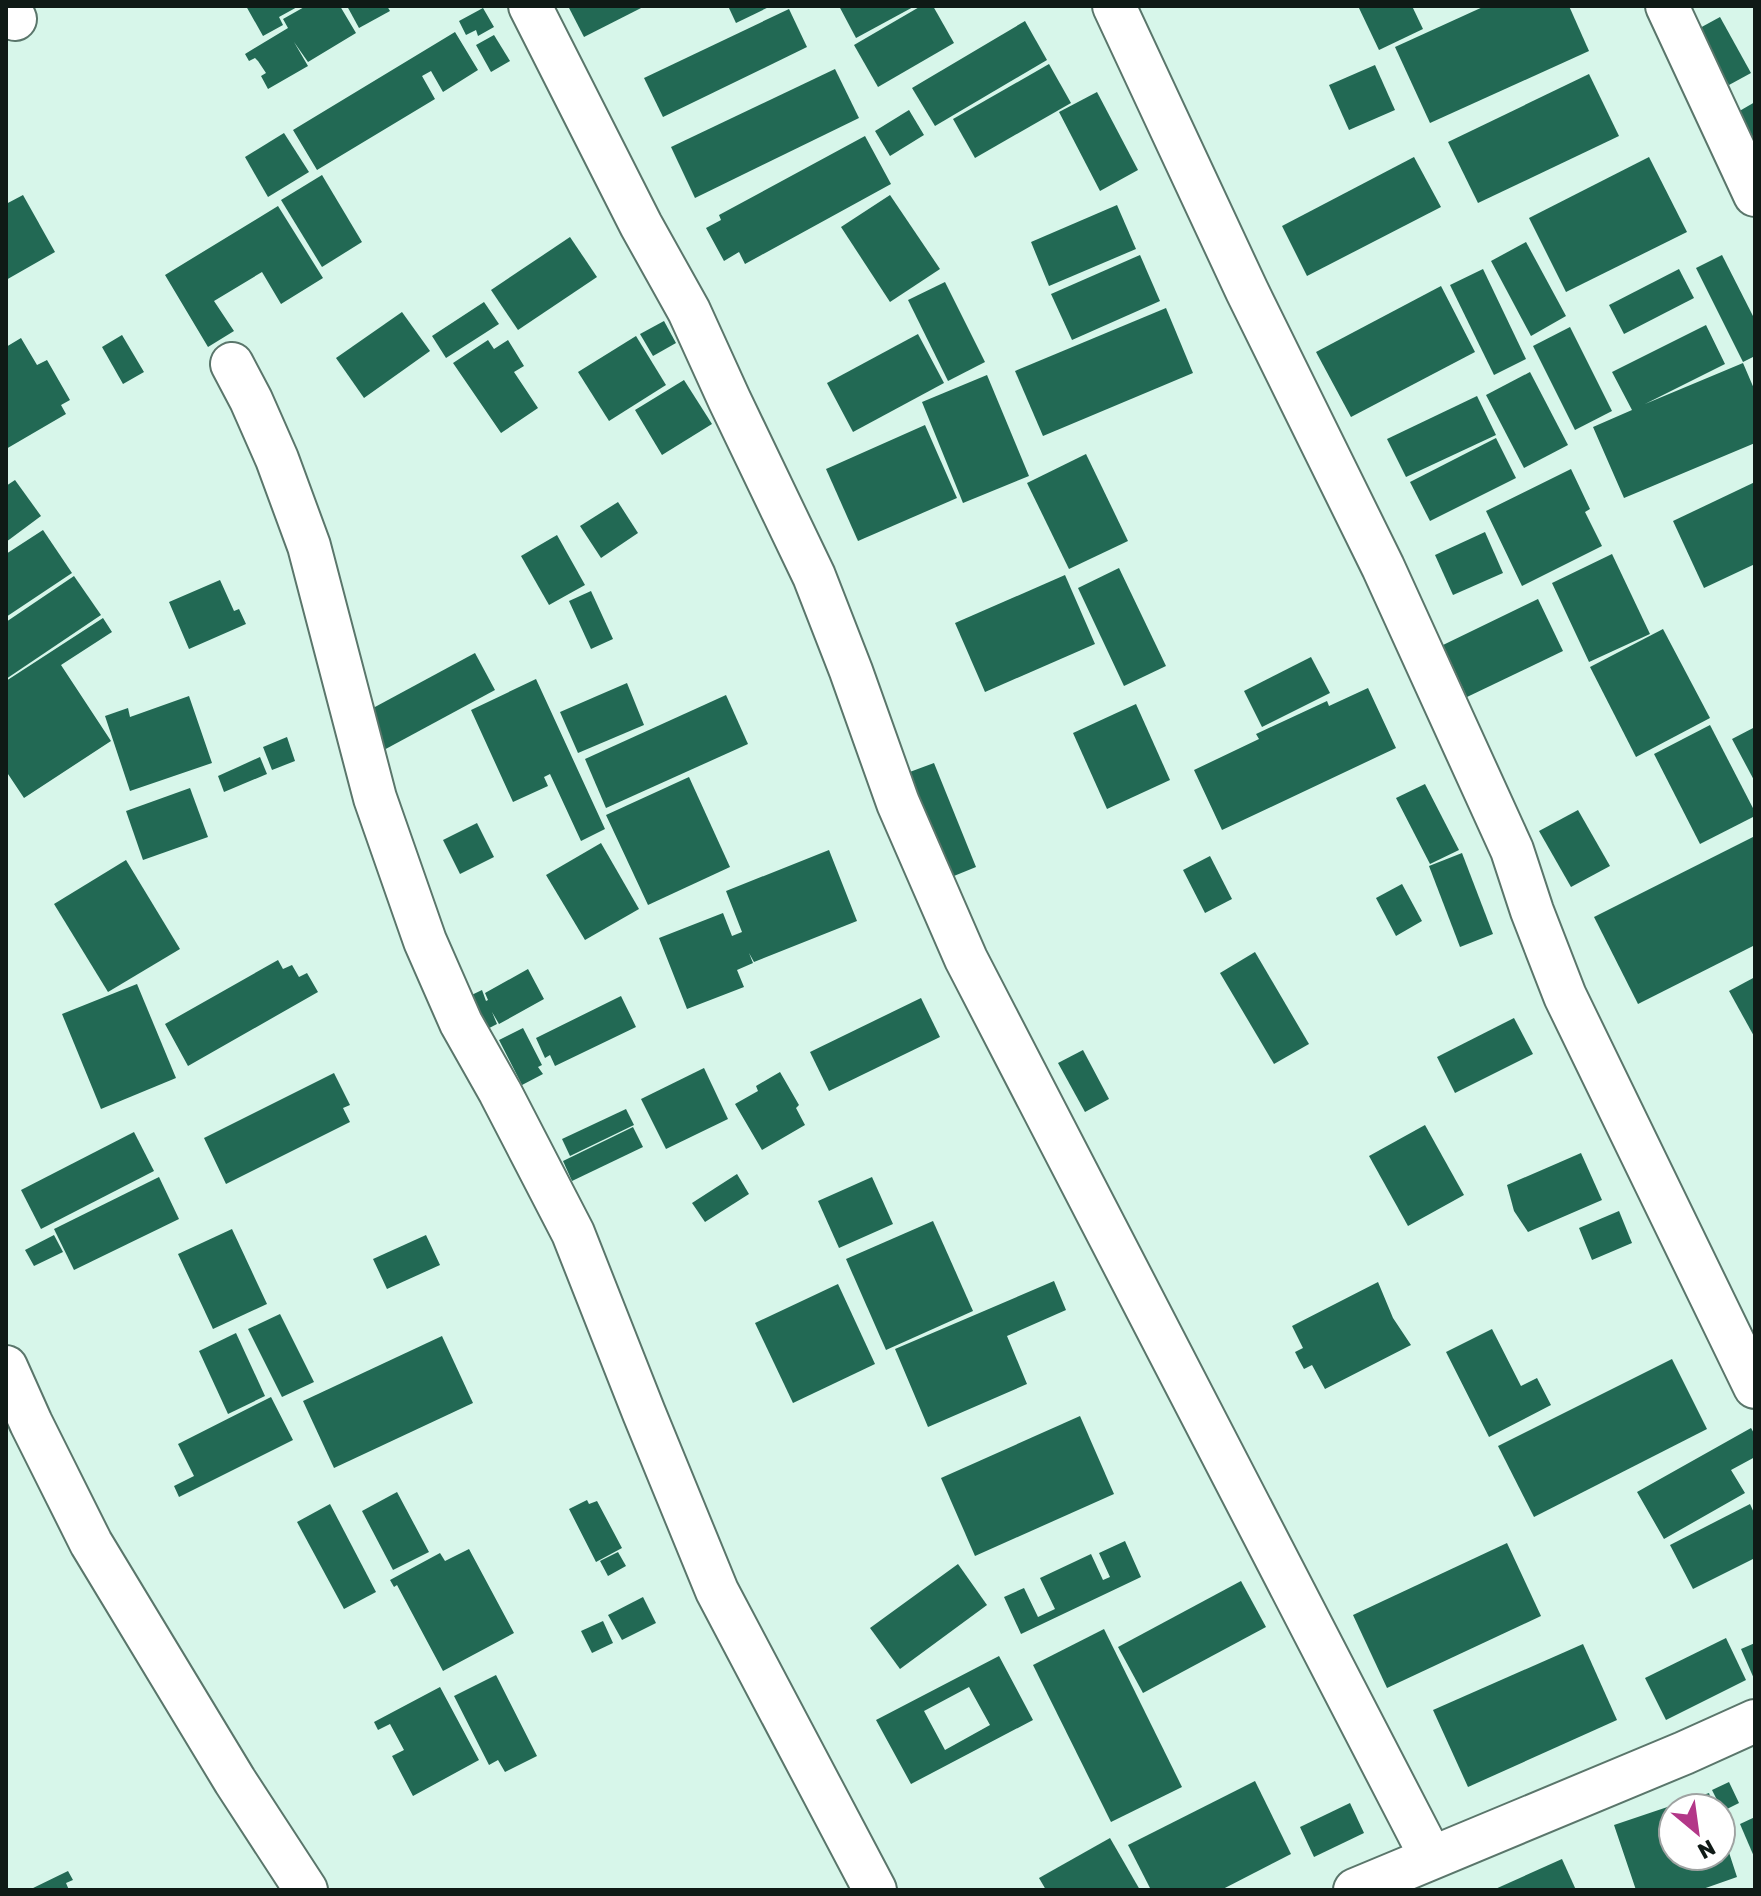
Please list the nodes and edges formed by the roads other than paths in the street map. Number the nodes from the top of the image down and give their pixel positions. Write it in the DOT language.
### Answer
graph roads {
  1 [pos="530,6"];
  2 [pos="1114,6"];
  3 [pos="1667,6"];
  4 [pos="1755,195"];
  5 [pos="232,364"];
  6 [pos="6,1367"];
  7 [pos="1755,1387"];
  8 [pos="1755,1721"];
  9 [pos="1431,1857"];
  10 [pos="1375,1886"];
  11 [pos="306,1890"];
  12 [pos="875,1890"];
  1 -- 9 [label="street"];
  2 -- 7 [label="street"];
  3 -- 4 [label="street"];
  5 -- 12 [label="street"];
  6 -- 11 [label="street"];
  8 -- 9 [label="street"];
  9 -- 10 [label="street"];
}
